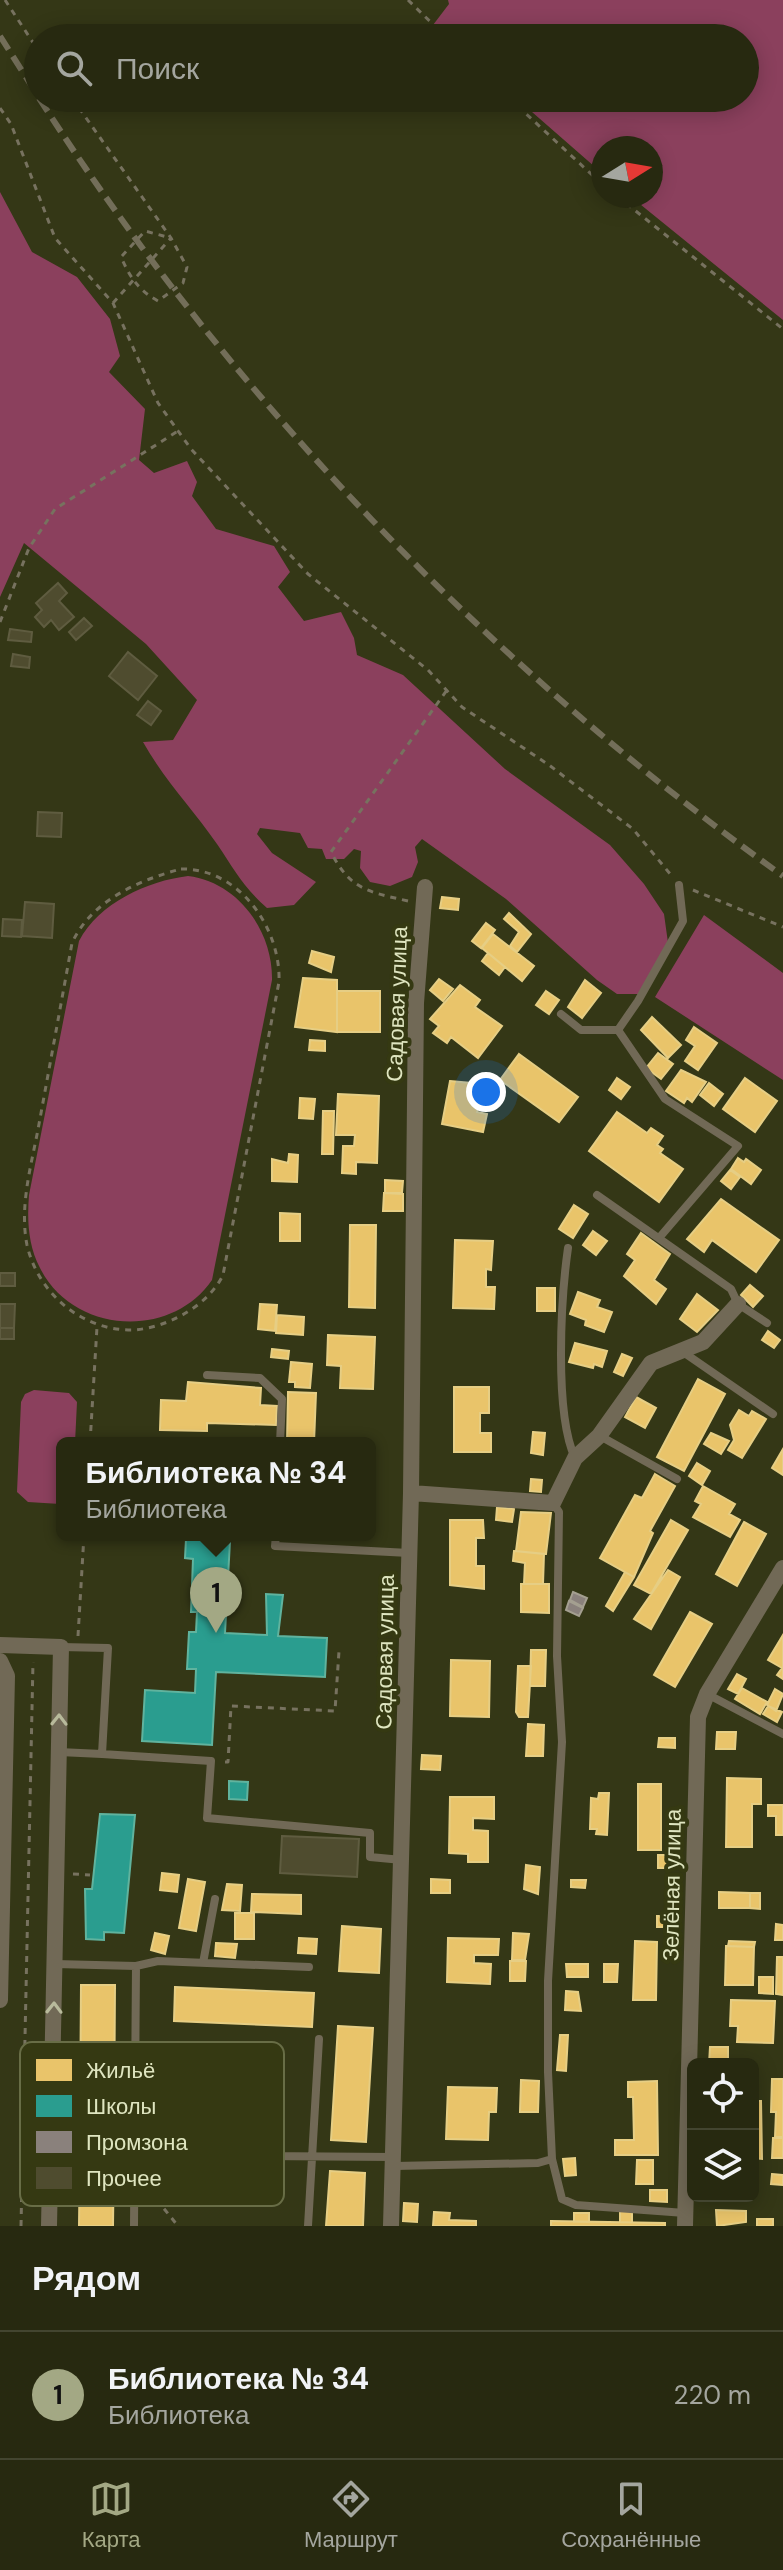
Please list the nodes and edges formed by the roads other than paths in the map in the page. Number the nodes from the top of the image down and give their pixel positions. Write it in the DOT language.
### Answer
graph roads {
  1 [pos="679,885"];
  2 [pos="425,887"];
  3 [pos="561,1014"];
  4 [pos="618,1030"];
  5 [pos="597,1195"];
  6 [pos="659,1238"];
  7 [pos="568,1248"];
  8 [pos="738,1304"];
  9 [pos="767,1323"];
  10 [pos="678,1349"];
  11 [pos="207,1375"];
  12 [pos="773,1414"];
  13 [pos="599,1436"];
  14 [pos="280,1437"];
  15 [pos="575,1458"];
  16 [pos="677,1479"];
  17 [pos="411,1493"];
  18 [pos="553,1503"];
  19 [pos="275,1541"];
  20 [pos="410,1553"];
  21 [pos="783,1568"];
  22 [pos="0,1645"];
  23 [pos="69,1647"];
  24 [pos="0,1661"];
  25 [pos="707,1694"];
  26 [pos="783,1734"];
  27 [pos="59,1752"];
  28 [pos="102,1754"];
  29 [pos="2,1860"];
  30 [pos="403,1861"];
  31 [pos="215,1899"];
  32 [pos="203,1963"];
  33 [pos="55,1964"];
  34 [pos="136,1966"];
  35 [pos="309,1967"];
  36 [pos="0,2000"];
  37 [pos="319,2039"];
  38 [pos="53,2042"];
  39 [pos="135,2042"];
  40 [pos="284,2155"];
  41 [pos="312,2157"];
  42 [pos="552,2159"];
  43 [pos="395,2162"];
  44 [pos="49,2206"];
  45 [pos="685,2220"];
  46 [pos="49,2226"];
  47 [pos="308,2226"];
  48 [pos="391,2226"];
  1 -- 4 [label="lane"];
  2 -- 17 [label="street, Садовая улица"];
  3 -- 4 [label="lane"];
  4 -- 6 [label="lane"];
  5 -- 6 [label="lane"];
  6 -- 8 [label="lane"];
  7 -- 15 [label="lane"];
  8 -- 9 [label="lane"];
  8 -- 10 [label="street"];
  10 -- 12 [label="lane"];
  10 -- 13 [label="street"];
  11 -- 14 [label="lane"];
  13 -- 15 [label="street"];
  13 -- 16 [label="lane"];
  15 -- 18 [label="street"];
  17 -- 18 [label="street"];
  17 -- 20 [label="street, Садовая улица"];
  18 -- 42 [label="lane"];
  19 -- 20 [label="lane"];
  20 -- 30 [label="street, Садовая улица"];
  21 -- 25 [label="street, Зелёная улица"];
  22 -- 23 [label="street"];
  27 -- 23 [label="street, one-way"];
  23 -- 28 [label="lane"];
  24 -- 29 [label="street"];
  25 -- 26 [label="lane"];
  25 -- 45 [label="street, Зелёная улица"];
  27 -- 28 [label="lane"];
  27 -- 33 [label="street"];
  28 -- 30 [label="lane"];
  29 -- 36 [label="street"];
  30 -- 43 [label="street, Садовая улица"];
  31 -- 32 [label="lane"];
  32 -- 34 [label="lane"];
  32 -- 35 [label="lane"];
  33 -- 34 [label="lane"];
  38 -- 33 [label="street, one-way"];
  34 -- 39 [label="lane"];
  37 -- 41 [label="lane"];
  40 -- 41 [label="lane"];
  41 -- 43 [label="lane"];
  41 -- 47 [label="lane"];
  42 -- 43 [label="lane"];
  42 -- 45 [label="lane"];
  43 -- 48 [label="street, Садовая улица"];
  46 -- 44 [label="street, one-way"];
}
